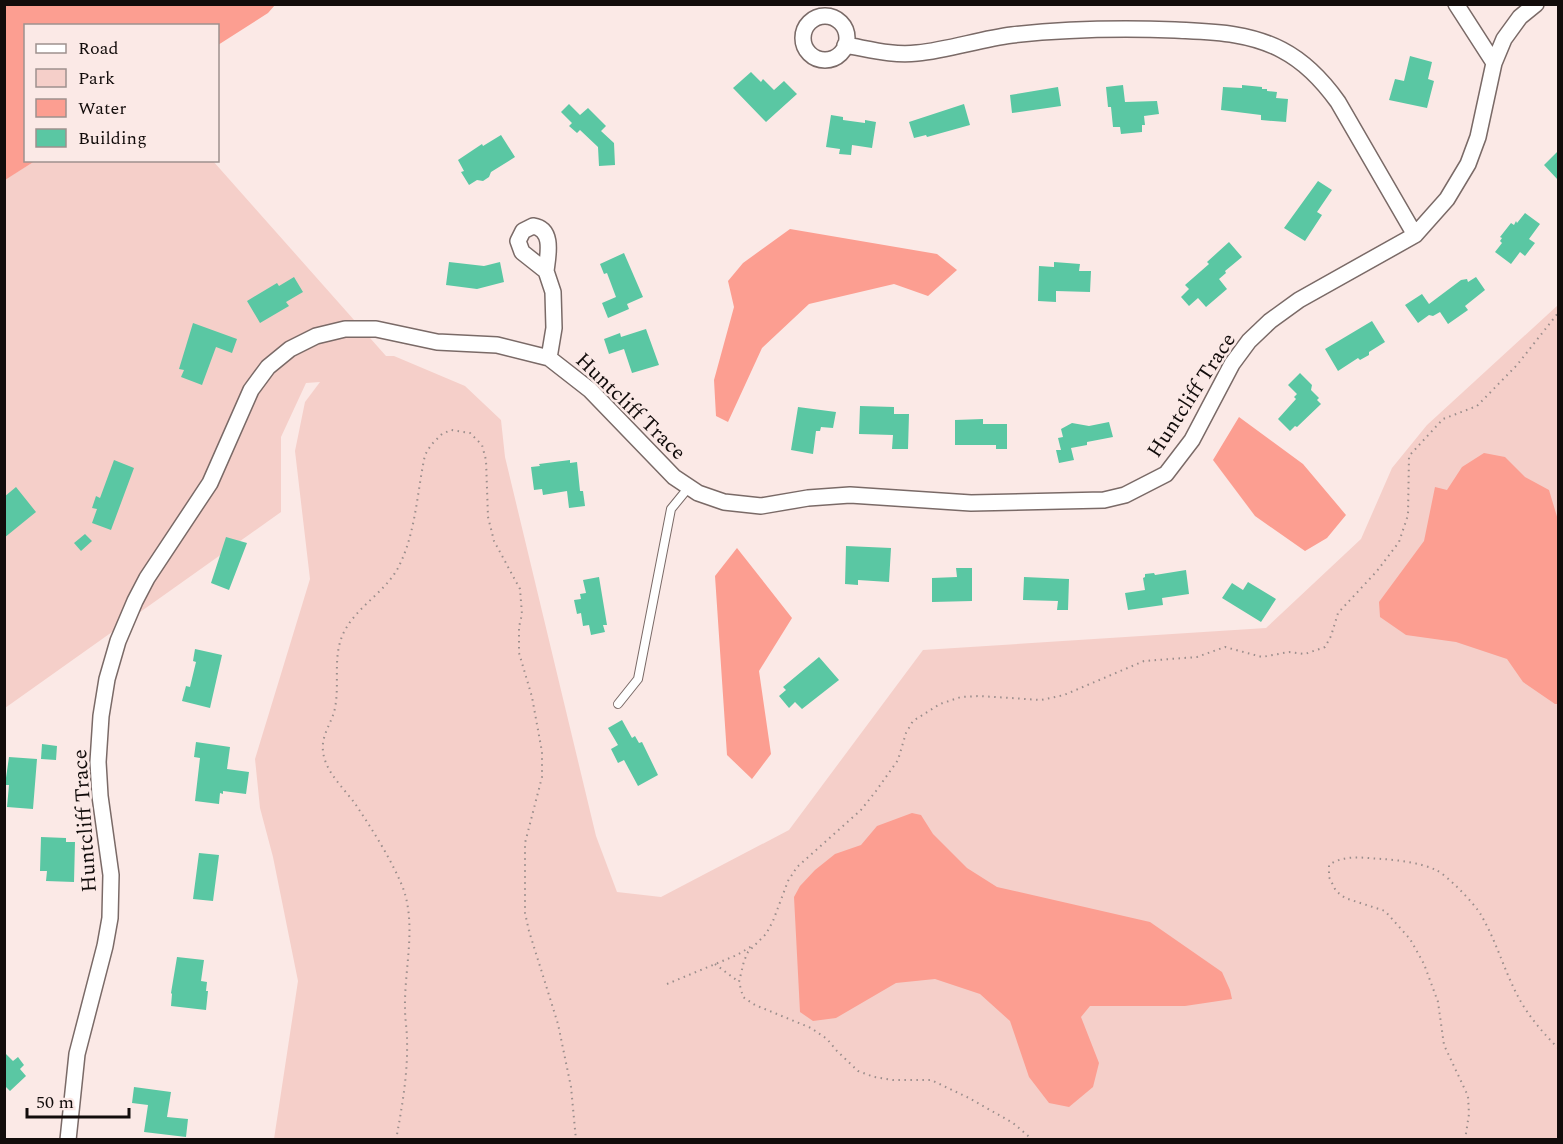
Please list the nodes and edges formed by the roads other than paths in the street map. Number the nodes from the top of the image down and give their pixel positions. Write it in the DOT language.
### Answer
graph roads {
  1 [pos="1456,4"];
  2 [pos="1536,4"];
  3 [pos="845,45"];
  4 [pos="1494,63"];
  5 [pos="1415,235"];
  6 [pos="546,271"];
  7 [pos="549,358"];
  8 [pos="689,487"];
  9 [pos="618,704"];
  10 [pos="68,1140"];
  1 -- 4 [label="street"];
  2 -- 4 [label="street, Huntcliff Trace"];
  3 -- 5 [label="street"];
  4 -- 5 [label="street, Huntcliff Trace"];
  5 -- 8 [label="street, Huntcliff Trace"];
  6 -- 7 [label="street"];
  7 -- 8 [label="street, Huntcliff Trace"];
  7 -- 10 [label="street, Huntcliff Trace"];
  8 -- 9 [label="lane"];
}
